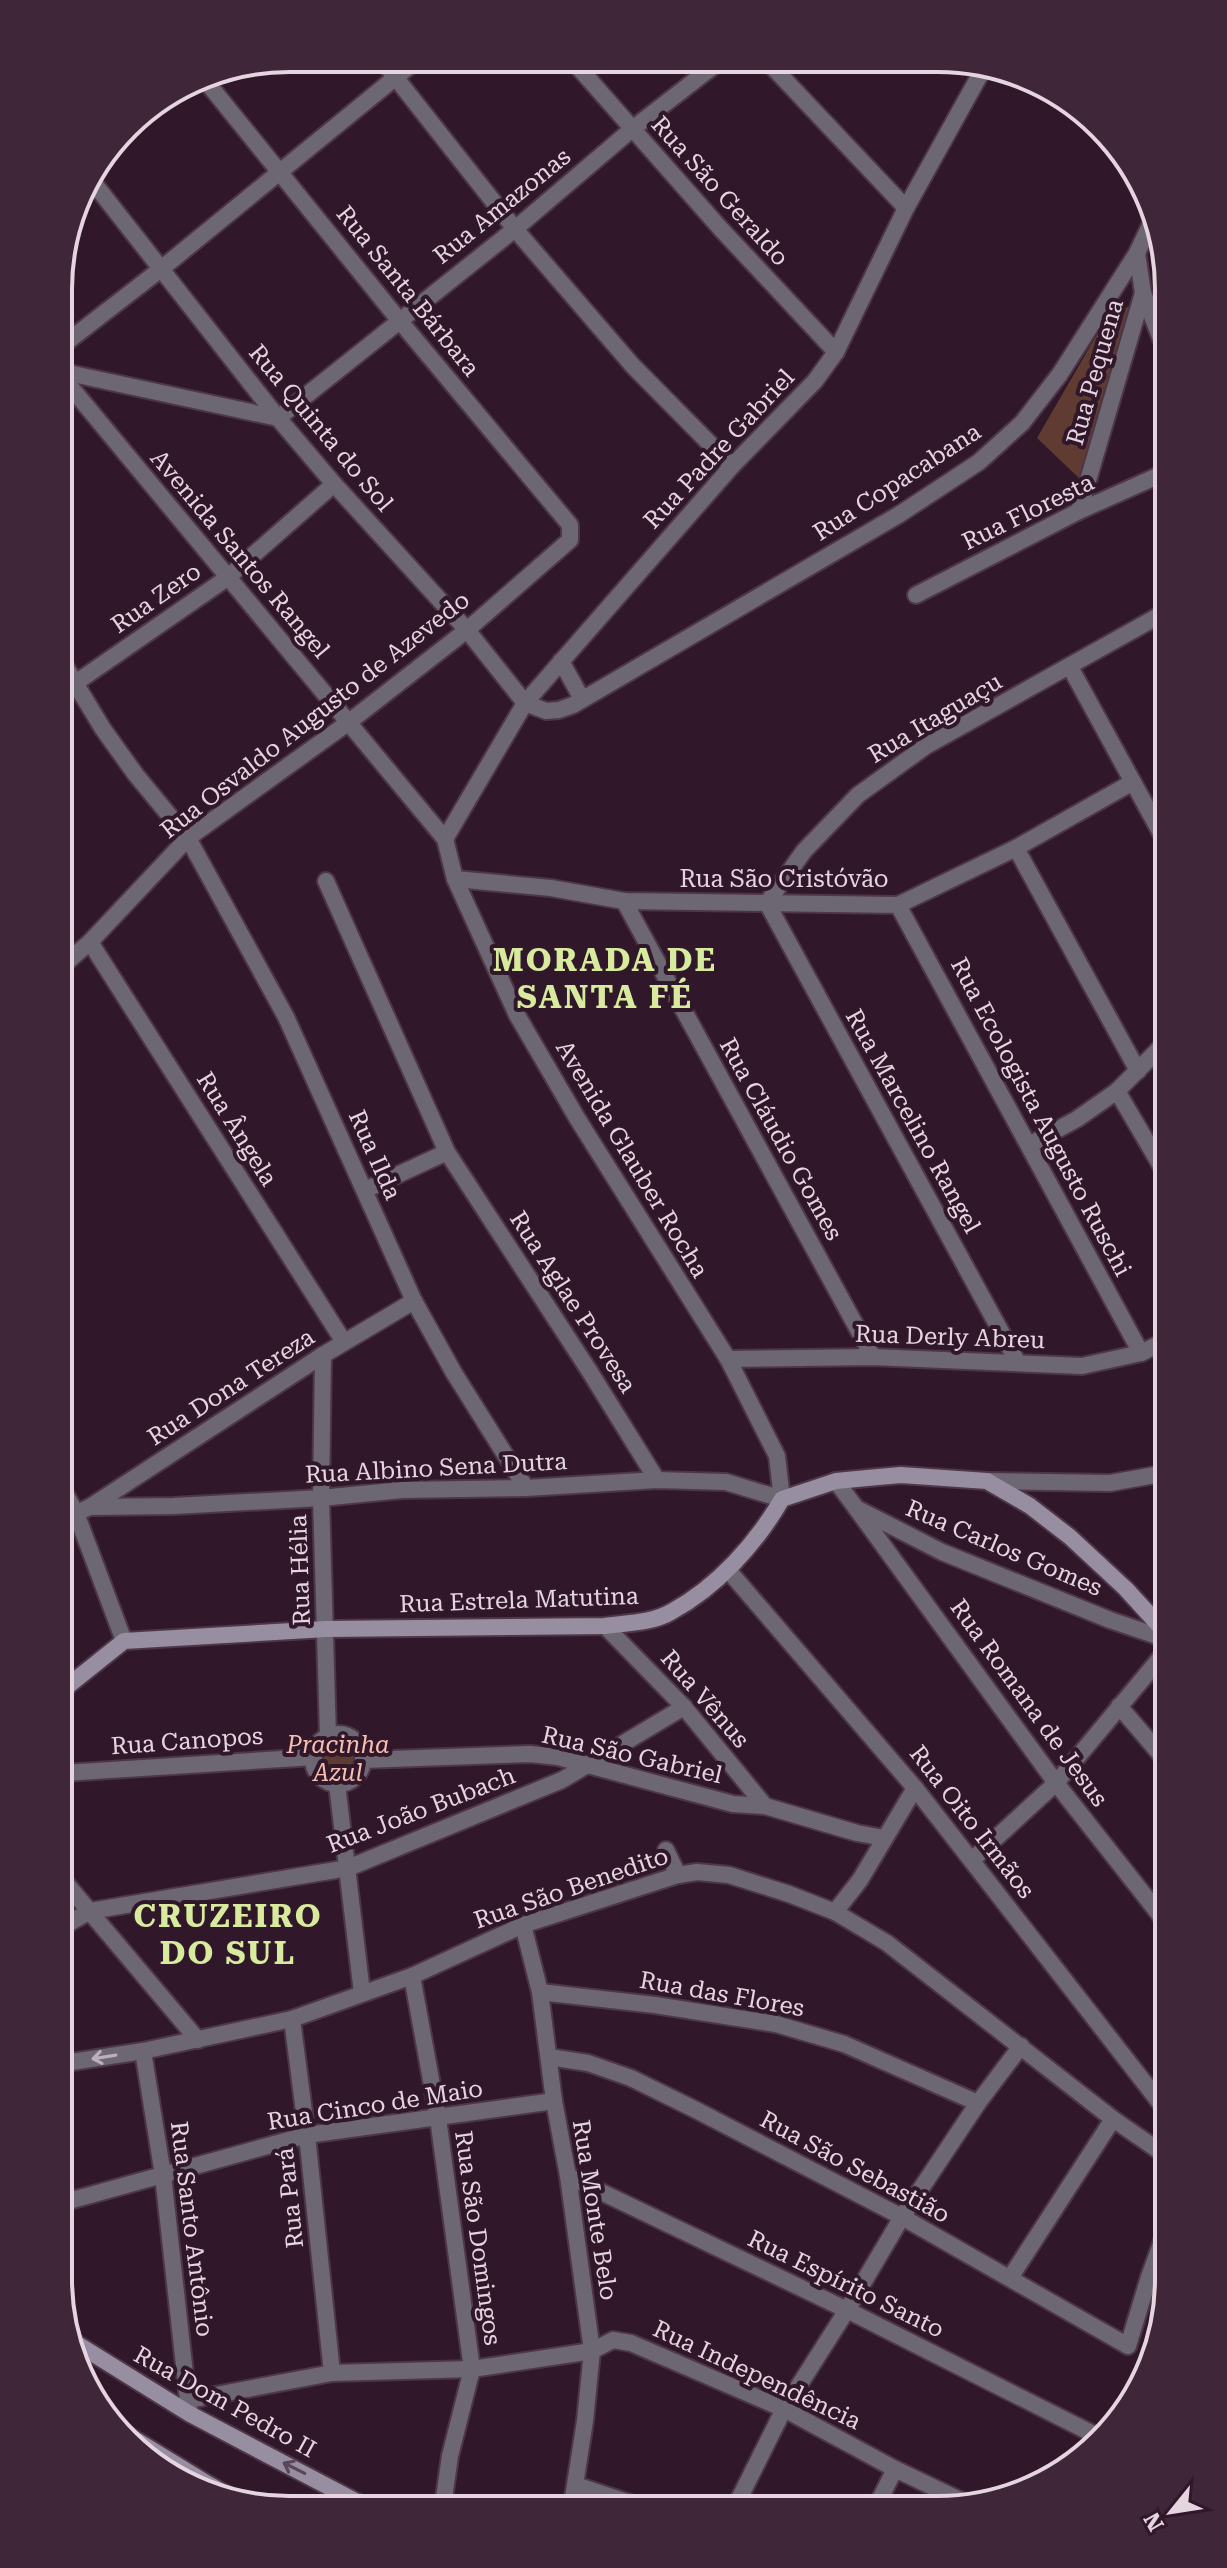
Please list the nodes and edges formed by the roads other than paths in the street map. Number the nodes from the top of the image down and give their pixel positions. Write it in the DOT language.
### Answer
graph roads {
  1 [pos="391,72"];
  2 [pos="403,72"];
  3 [pos="582,72"];
  4 [pos="706,72"];
  5 [pos="777,72"];
  6 [pos="979,76"];
  7 [pos="396,78"];
  8 [pos="210,87"];
  9 [pos="631,130"];
  10 [pos="280,173"];
  11 [pos="97,188"];
  12 [pos="906,208"];
  13 [pos="515,229"];
  14 [pos="1147,231"];
  15 [pos="1137,253"];
  16 [pos="161,269"];
  17 [pos="1143,293"];
  18 [pos="399,320"];
  19 [pos="1155,324"];
  20 [pos="72,338"];
  21 [pos="836,352"];
  22 [pos="72,375"];
  23 [pos="72,388"];
  24 [pos="278,418"];
  25 [pos="732,466"];
  26 [pos="1155,477"];
  27 [pos="334,484"];
  28 [pos="1079,511"];
  29 [pos="570,540"];
  30 [pos="227,578"];
  31 [pos="916,595"];
  32 [pos="1155,618"];
  33 [pos="467,630"];
  34 [pos="561,661"];
  35 [pos="1070,667"];
  36 [pos="72,680"];
  37 [pos="74,684"];
  38 [pos="582,699"];
  39 [pos="525,703"];
  40 [pos="349,722"];
  41 [pos="1133,782"];
  42 [pos="1155,822"];
  43 [pos="188,838"];
  44 [pos="445,839"];
  45 [pos="1016,848"];
  46 [pos="455,879"];
  47 [pos="326,881"];
  48 [pos="624,901"];
  49 [pos="767,903"];
  50 [pos="898,905"];
  51 [pos="90,942"];
  52 [pos="72,958"];
  53 [pos="1155,1053"];
  54 [pos="1138,1071"];
  55 [pos="1117,1091"];
  56 [pos="1029,1145"];
  57 [pos="447,1152"];
  58 [pos="1155,1156"];
  59 [pos="365,1190"];
  60 [pos="414,1301"];
  61 [pos="344,1342"];
  62 [pos="1155,1346"];
  63 [pos="1141,1353"];
  64 [pos="323,1355"];
  65 [pos="873,1357"];
  66 [pos="728,1359"];
  67 [pos="1018,1363"];
  68 [pos="1155,1475"];
  69 [pos="657,1480"];
  70 [pos="836,1481"];
  71 [pos="987,1481"];
  72 [pos="526,1488"];
  73 [pos="321,1498"];
  74 [pos="72,1499"];
  75 [pos="782,1499"];
  76 [pos="856,1508"];
  77 [pos="83,1510"];
  78 [pos="728,1570"];
  79 [pos="1155,1621"];
  80 [pos="605,1626"];
  81 [pos="326,1629"];
  82 [pos="1155,1635"];
  83 [pos="124,1641"];
  84 [pos="1155,1664"];
  85 [pos="72,1683"];
  86 [pos="1119,1706"];
  87 [pos="684,1707"];
  88 [pos="328,1736"];
  89 [pos="1155,1748"];
  90 [pos="314,1757"];
  91 [pos="363,1760"];
  92 [pos="589,1765"];
  93 [pos="72,1772"];
  94 [pos="1056,1783"];
  95 [pos="337,1784"];
  96 [pos="915,1788"];
  97 [pos="765,1806"];
  98 [pos="884,1838"];
  99 [pos="666,1850"];
  100 [pos="972,1860"];
  101 [pos="348,1868"];
  102 [pos="678,1875"];
  103 [pos="72,1890"];
  104 [pos="1155,1909"];
  105 [pos="90,1911"];
  106 [pos="835,1912"];
  107 [pos="72,1921"];
  108 [pos="523,1925"];
  109 [pos="412,1976"];
  110 [pos="540,1992"];
  111 [pos="362,1993"];
  112 [pos="292,2019"];
  113 [pos="198,2040"];
  114 [pos="1021,2046"];
  115 [pos="143,2051"];
  116 [pos="549,2057"];
  117 [pos="72,2062"];
  118 [pos="1155,2096"];
  119 [pos="554,2101"];
  120 [pos="978,2103"];
  121 [pos="438,2118"];
  122 [pos="1113,2119"];
  123 [pos="307,2135"];
  124 [pos="1155,2148"];
  125 [pos="163,2175"];
  126 [pos="568,2176"];
  127 [pos="72,2200"];
  128 [pos="902,2217"];
  129 [pos="1155,2261"];
  130 [pos="1010,2278"];
  131 [pos="847,2310"];
  132 [pos="83,2347"];
  133 [pos="592,2351"];
  134 [pos="472,2369"];
  135 [pos="332,2373"];
  136 [pos="189,2407"];
  137 [pos="784,2409"];
  138 [pos="1090,2433"];
  139 [pos="895,2469"];
  140 [pos="576,2485"];
  141 [pos="950,2495"];
  142 [pos="347,2496"];
  143 [pos="444,2496"];
  144 [pos="574,2496"];
  145 [pos="609,2496"];
  146 [pos="740,2496"];
  147 [pos="882,2496"];
  1 -- 7 [label="street"];
  2 -- 7 [label="street"];
  3 -- 9 [label="street, Rua São Geraldo"];
  4 -- 9 [label="street, Rua Amazonas"];
  5 -- 12 [label="street"];
  6 -- 12 [label="street, Rua Padre Gabriel"];
  7 -- 10 [label="street"];
  7 -- 13 [label="street"];
  8 -- 10 [label="street, Rua Santa Bárbara"];
  9 -- 13 [label="street, Rua Amazonas"];
  9 -- 21 [label="street, Rua São Geraldo"];
  10 -- 16 [label="street"];
  10 -- 18 [label="street, Rua Santa Bárbara"];
  11 -- 16 [label="street, Rua Quinta do Sol"];
  12 -- 21 [label="street, Rua Padre Gabriel"];
  13 -- 18 [label="street, Rua Amazonas"];
  13 -- 25 [label="street"];
  14 -- 15 [label="street, Rua Copacabana"];
  15 -- 17 [label="street"];
  15 -- 38 [label="street, Rua Copacabana"];
  16 -- 20 [label="street"];
  16 -- 24 [label="street, Rua Quinta do Sol"];
  17 -- 19 [label="street"];
  17 -- 28 [label="street, Rua Pequena"];
  18 -- 24 [label="street, Rua Amazonas"];
  18 -- 29 [label="street, Rua Santa Bárbara"];
  21 -- 25 [label="street, Rua Padre Gabriel"];
  22 -- 24 [label="street"];
  23 -- 30 [label="street, Avenida Santos Rangel"];
  24 -- 27 [label="street, Rua Quinta do Sol"];
  25 -- 34 [label="street, Rua Padre Gabriel"];
  26 -- 28 [label="street, Rua Floresta"];
  27 -- 30 [label="street, Rua Zero"];
  27 -- 33 [label="street, Rua Quinta do Sol"];
  28 -- 31 [label="street, Rua Floresta"];
  29 -- 33 [label="street, Rua Osvaldo Augusto de Azevedo"];
  30 -- 37 [label="street, Rua Zero"];
  30 -- 40 [label="street, Avenida Santos Rangel"];
  32 -- 35 [label="street, Rua Itaguaçu"];
  33 -- 39 [label="street, Rua Quinta do Sol"];
  33 -- 40 [label="street, Rua Osvaldo Augusto de Azevedo"];
  34 -- 38 [label="street"];
  34 -- 39 [label="street, Rua Padre Gabriel"];
  35 -- 41 [label="street"];
  35 -- 49 [label="street, Rua Itaguaçu"];
  36 -- 37 [label="street, Rua Ilda"];
  37 -- 43 [label="street, Rua Ilda"];
  38 -- 39 [label="street, Rua Copacabana"];
  39 -- 44 [label="street, Rua Padre Gabriel"];
  40 -- 43 [label="street, Rua Osvaldo Augusto de Azevedo"];
  40 -- 44 [label="street, Avenida Santos Rangel"];
  41 -- 42 [label="street"];
  41 -- 45 [label="street, Rua São Cristóvão"];
  43 -- 51 [label="street, Rua Osvaldo Augusto de Azevedo"];
  43 -- 59 [label="street, Rua Ilda"];
  44 -- 46 [label="street, Avenida Glauber Rocha"];
  45 -- 50 [label="street, Rua São Cristóvão"];
  45 -- 54 [label="street"];
  46 -- 48 [label="street, Rua São Cristóvão"];
  46 -- 66 [label="street, Avenida Glauber Rocha"];
  47 -- 57 [label="street, Rua Aglae Provesa"];
  48 -- 49 [label="street, Rua São Cristóvão"];
  48 -- 65 [label="street, Rua Cláudio Gomes"];
  49 -- 50 [label="street, Rua São Cristóvão"];
  49 -- 67 [label="street, Rua Marcelino Rangel"];
  50 -- 56 [label="street, Rua Ecologista Augusto Ruschi"];
  51 -- 52 [label="street, Rua Osvaldo Augusto de Azevedo"];
  51 -- 61 [label="street, Rua Ângela"];
  53 -- 54 [label="street"];
  54 -- 55 [label="street"];
  55 -- 56 [label="street"];
  55 -- 58 [label="street"];
  56 -- 63 [label="street, Rua Ecologista Augusto Ruschi"];
  57 -- 59 [label="street"];
  57 -- 69 [label="street, Rua Aglae Provesa"];
  59 -- 60 [label="street, Rua Ilda"];
  60 -- 61 [label="street, Rua Dona Tereza"];
  60 -- 72 [label="street, Rua Ilda"];
  61 -- 64 [label="street, Rua Dona Tereza"];
  62 -- 63 [label="street, Rua Derly Abreu"];
  63 -- 67 [label="street, Rua Derly Abreu"];
  64 -- 73 [label="street, Rua Hélia"];
  64 -- 77 [label="street, Rua Dona Tereza"];
  65 -- 66 [label="street, Rua Derly Abreu"];
  65 -- 67 [label="street, Rua Derly Abreu"];
  66 -- 75 [label="street, Avenida Glauber Rocha"];
  68 -- 71 [label="street"];
  69 -- 72 [label="street, Rua Albino Sena Dutra"];
  69 -- 75 [label="street, Rua Albino Sena Dutra"];
  70 -- 71 [label="street"];
  70 -- 75 [label="street"];
  70 -- 76 [label="street, Rua Carlos Gomes"];
  71 -- 79 [label="street"];
  72 -- 73 [label="street, Rua Albino Sena Dutra"];
  73 -- 77 [label="street, Rua Albino Sena Dutra"];
  73 -- 81 [label="street, Rua Hélia"];
  74 -- 77 [label="street"];
  75 -- 78 [label="street, Rua Estrela Matutina"];
  76 -- 82 [label="street, Rua Carlos Gomes"];
  76 -- 94 [label="street, Rua Romana de Jesus"];
  77 -- 83 [label="street"];
  78 -- 80 [label="street, Rua Estrela Matutina"];
  78 -- 96 [label="street, Rua Oito Irmãos"];
  80 -- 81 [label="street, Rua Estrela Matutina"];
  80 -- 87 [label="street, Rua Vênus"];
  81 -- 83 [label="street, Rua Estrela Matutina"];
  81 -- 88 [label="street, Rua Hélia"];
  83 -- 85 [label="street"];
  84 -- 86 [label="street"];
  86 -- 89 [label="street"];
  86 -- 94 [label="street"];
  87 -- 92 [label="street, Rua João Bubach"];
  87 -- 97 [label="street, Rua Vênus"];
  88 -- 90 [label="street"];
  88 -- 91 [label="street"];
  90 -- 93 [label="street, Rua Canopos"];
  90 -- 95 [label="street"];
  91 -- 92 [label="street, Rua São Gabriel"];
  91 -- 95 [label="street"];
  92 -- 97 [label="street, Rua São Gabriel"];
  92 -- 101 [label="street, Rua João Bubach"];
  94 -- 100 [label="street"];
  94 -- 104 [label="street, Rua Romana de Jesus"];
  95 -- 101 [label="street"];
  96 -- 98 [label="street"];
  96 -- 100 [label="street, Rua Oito Irmãos"];
  97 -- 98 [label="street, Rua São Gabriel"];
  98 -- 106 [label="street"];
  99 -- 102 [label="street"];
  100 -- 118 [label="street, Rua Oito Irmãos"];
  101 -- 105 [label="street, Rua João Bubach"];
  101 -- 111 [label="street"];
  102 -- 106 [label="street, Rua São Benedito"];
  102 -- 108 [label="street, Rua São Benedito"];
  103 -- 105 [label="street"];
  105 -- 107 [label="street, Rua João Bubach"];
  105 -- 113 [label="street"];
  106 -- 114 [label="street, Rua São Benedito"];
  108 -- 109 [label="street, Rua São Benedito"];
  108 -- 110 [label="street, Rua Monte Belo"];
  109 -- 111 [label="street, Rua São Benedito"];
  109 -- 121 [label="street, Rua São Domingos"];
  110 -- 116 [label="street, Rua Monte Belo"];
  110 -- 120 [label="street, Rua das Flores"];
  111 -- 112 [label="street, Rua São Benedito"];
  112 -- 113 [label="street, Rua São Benedito"];
  112 -- 123 [label="street, Rua Pará"];
  113 -- 115 [label="street, Rua São Benedito"];
  114 -- 120 [label="street"];
  114 -- 122 [label="street, Rua São Benedito"];
  115 -- 117 [label="street, Rua São Benedito, one-way"];
  115 -- 125 [label="street, Rua Santo Antônio"];
  116 -- 119 [label="street, Rua Monte Belo"];
  116 -- 128 [label="street, Rua São Sebastião"];
  119 -- 121 [label="street, Rua Cinco de Maio"];
  119 -- 126 [label="street, Rua Monte Belo"];
  120 -- 128 [label="street"];
  121 -- 123 [label="street, Rua Cinco de Maio"];
  121 -- 134 [label="street, Rua São Domingos"];
  122 -- 124 [label="street, Rua São Benedito"];
  122 -- 130 [label="street"];
  123 -- 125 [label="street, Rua Cinco de Maio"];
  123 -- 135 [label="street, Rua Pará"];
  125 -- 127 [label="street, Rua Cinco de Maio"];
  125 -- 136 [label="street, Rua Santo Antônio"];
  126 -- 131 [label="street, Rua Espírito Santo"];
  126 -- 133 [label="street, Rua Monte Belo"];
  128 -- 130 [label="street, Rua São Sebastião"];
  128 -- 131 [label="street"];
  129 -- 130 [label="street, Rua São Sebastião"];
  131 -- 137 [label="street"];
  131 -- 138 [label="street, Rua Espírito Santo"];
  132 -- 136 [label="street, Rua Dom Pedro II"];
  133 -- 134 [label="street, Rua Independência"];
  133 -- 137 [label="street, Rua Independência"];
  133 -- 140 [label="street, Rua Monte Belo"];
  134 -- 135 [label="street, Rua Independência"];
  134 -- 143 [label="street, Rua São Domingos"];
  135 -- 136 [label="street, Rua Independência"];
  142 -- 136 [label="street, Rua Dom Pedro II, one-way"];
  137 -- 139 [label="street, Rua Independência"];
  137 -- 146 [label="street"];
  139 -- 141 [label="street, Rua Independência"];
  139 -- 147 [label="street"];
  140 -- 144 [label="street, Rua Monte Belo"];
  140 -- 145 [label="street"];
}
